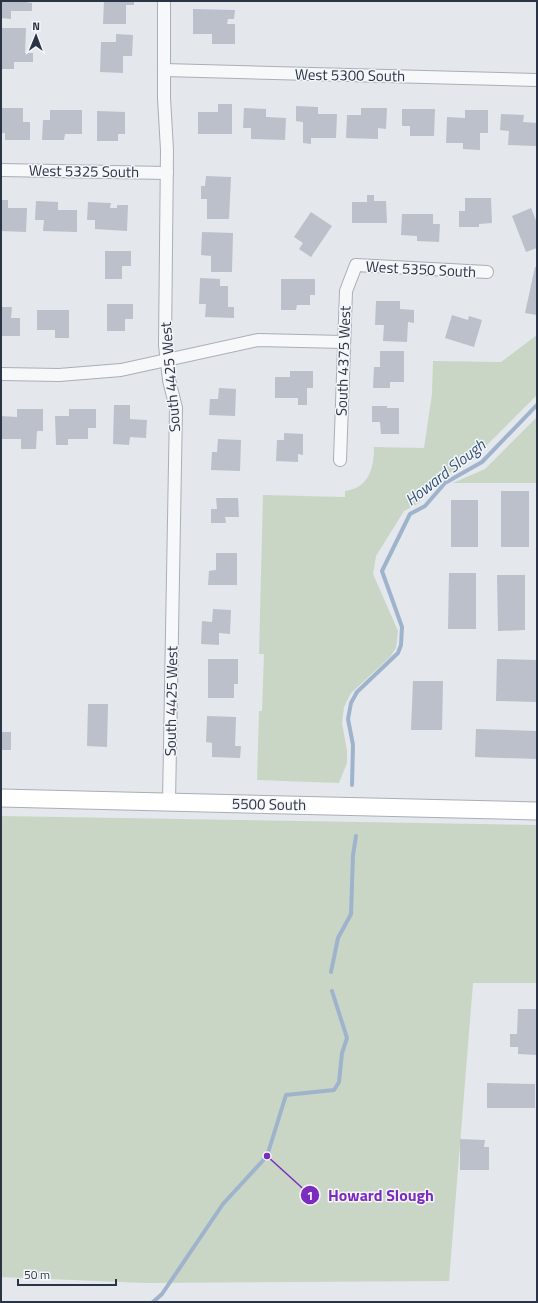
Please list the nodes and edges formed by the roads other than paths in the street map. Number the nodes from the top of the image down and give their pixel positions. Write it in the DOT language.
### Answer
graph roads {
  1 [pos="164,1"];
  2 [pos="164,70"];
  3 [pos="537,80"];
  4 [pos="1,170"];
  5 [pos="167,173"];
  6 [pos="356,265"];
  7 [pos="487,272"];
  8 [pos="344,342"];
  9 [pos="166,360"];
  10 [pos="1,374"];
  11 [pos="340,460"];
  12 [pos="1,798"];
  13 [pos="169,802"];
  14 [pos="537,811"];
  1 -- 2 [label="street, South 4425 West"];
  2 -- 3 [label="street, West 5300 South"];
  2 -- 5 [label="street, South 4425 West"];
  4 -- 5 [label="street, West 5325 South"];
  5 -- 9 [label="street, South 4425 West"];
  6 -- 7 [label="street, West 5350 South"];
  6 -- 8 [label="street, South 4375 West"];
  8 -- 9 [label="street"];
  8 -- 11 [label="street, South 4375 West"];
  9 -- 10 [label="street"];
  9 -- 13 [label="street, South 4425 West"];
  12 -- 13 [label="main road, 5500 South"];
  13 -- 14 [label="main road, 5500 South"];
}
